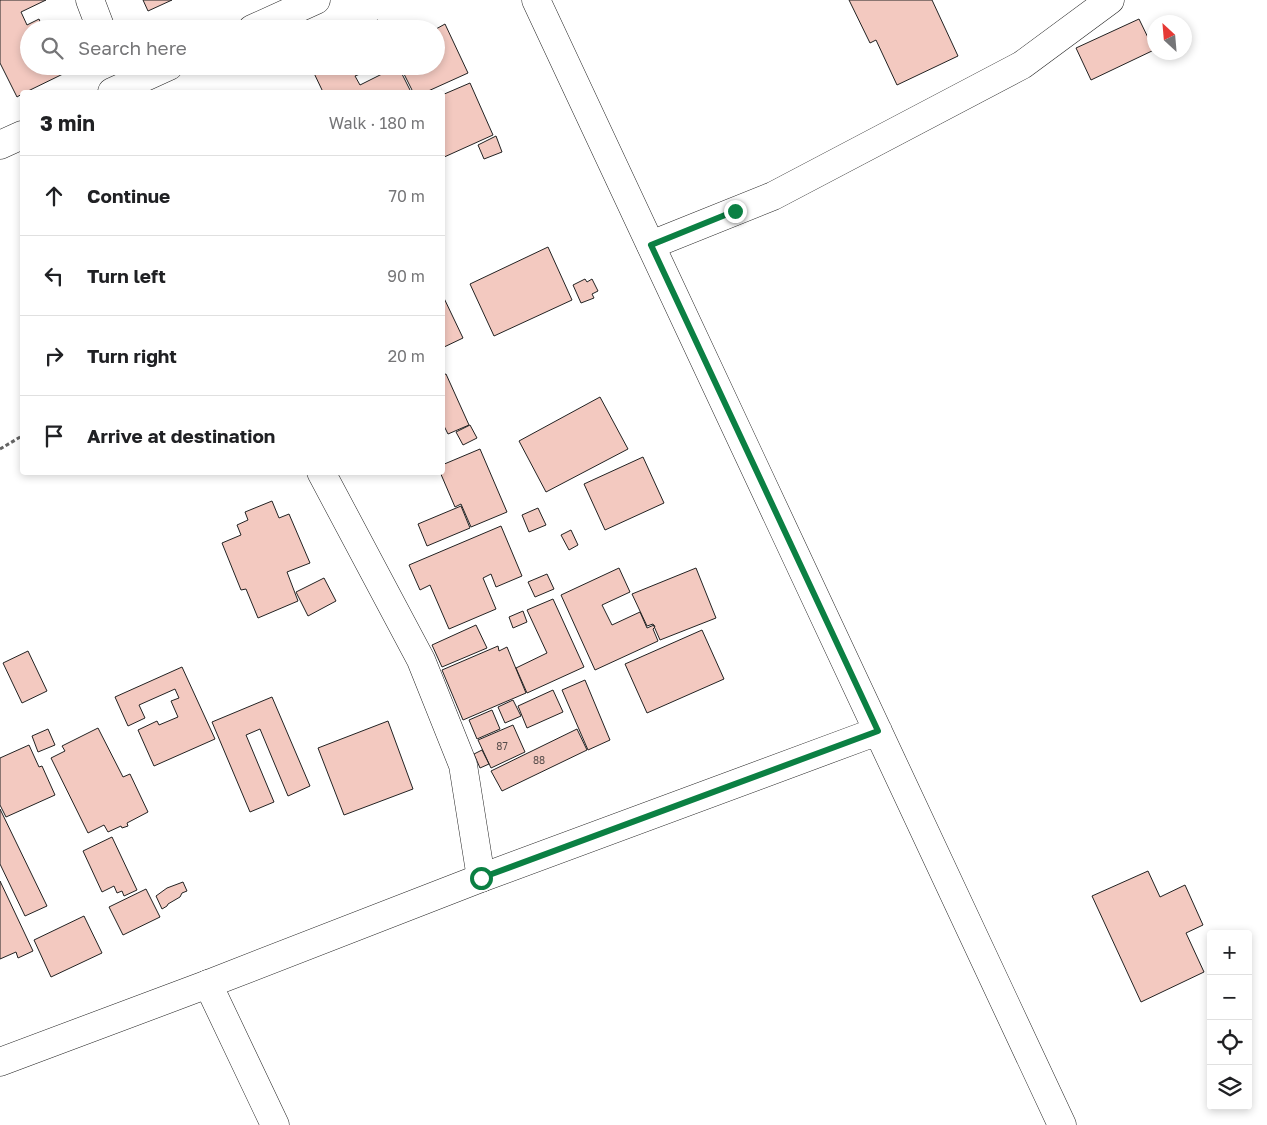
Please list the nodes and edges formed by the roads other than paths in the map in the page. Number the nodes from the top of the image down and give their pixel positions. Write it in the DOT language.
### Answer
graph roads {
  1 [pos="90,0"];
  2 [pos="316,0"];
  3 [pos="536,0"];
  4 [pos="1110,0"];
  5 [pos="98,20"];
  6 [pos="272,20"];
  7 [pos="145,75"];
  8 [pos="119,85"];
  9 [pos="20,136"];
  10 [pos="0,145"];
  11 [pos="651,245"];
  12 [pos="323,475"];
  13 [pos="878,731"];
  14 [pos="481,878"];
  15 [pos="208,984"];
  16 [pos="0,1062"];
  17 [pos="275,1125"];
  18 [pos="1062,1125"];
  1 -- 5 [label="street"];
  2 -- 6 [label="street"];
  3 -- 11 [label="street"];
  4 -- 11 [label="street"];
  7 -- 8 [label="street"];
  9 -- 10 [label="street"];
  11 -- 13 [label="street"];
  12 -- 14 [label="street"];
  13 -- 14 [label="street"];
  13 -- 18 [label="street"];
  14 -- 15 [label="street"];
  15 -- 16 [label="street"];
  15 -- 17 [label="street"];
}
